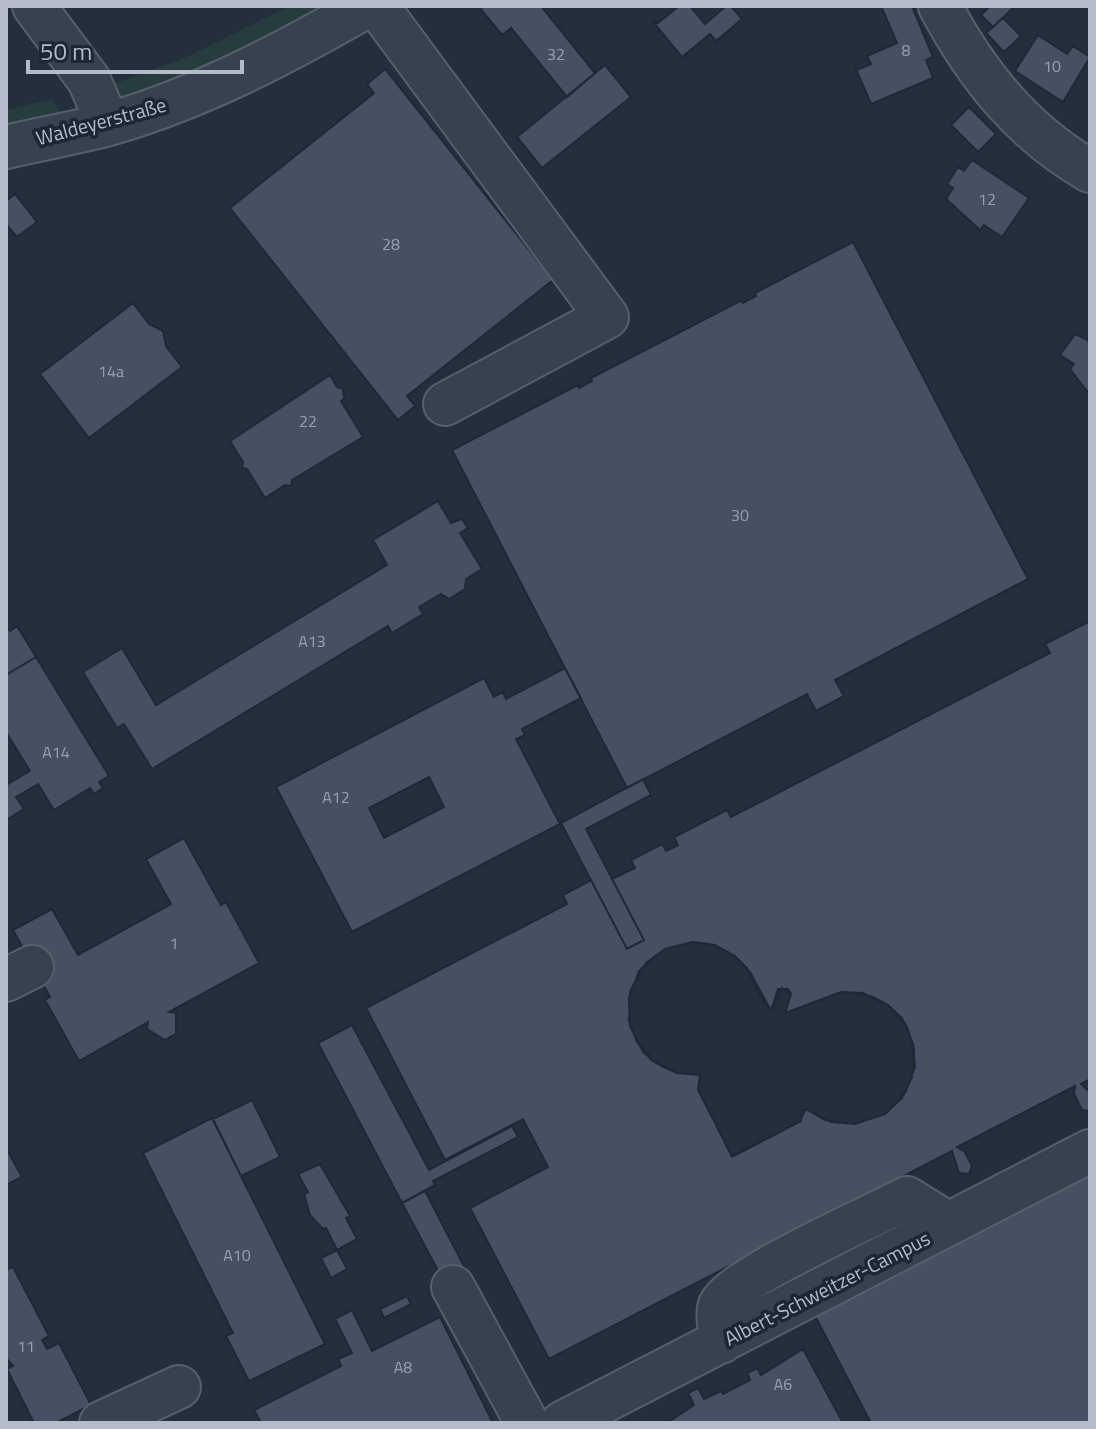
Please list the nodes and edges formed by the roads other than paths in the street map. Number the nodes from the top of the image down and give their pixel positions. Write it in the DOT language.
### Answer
graph roads {
  1 [pos="34,6"];
  2 [pos="367,6"];
  3 [pos="377,6"];
  4 [pos="940,6"];
  5 [pos="108,124"];
  6 [pos="6,147"];
  7 [pos="1090,171"];
  8 [pos="445,404"];
  9 [pos="1090,1151"];
  10 [pos="453,1287"];
  11 [pos="179,1387"];
  12 [pos="101,1423"];
  13 [pos="527,1423"];
  14 [pos="562,1423"];
  1 -- 5 [label="street"];
  2 -- 5 [label="street, Waldeyerstraße"];
  3 -- 8 [label="street"];
  4 -- 7 [label="street"];
  5 -- 6 [label="street, Waldeyerstraße"];
  9 -- 14 [label="street, Albert-Schweitzer-Campus"];
  10 -- 13 [label="street"];
  11 -- 12 [label="street"];
}
